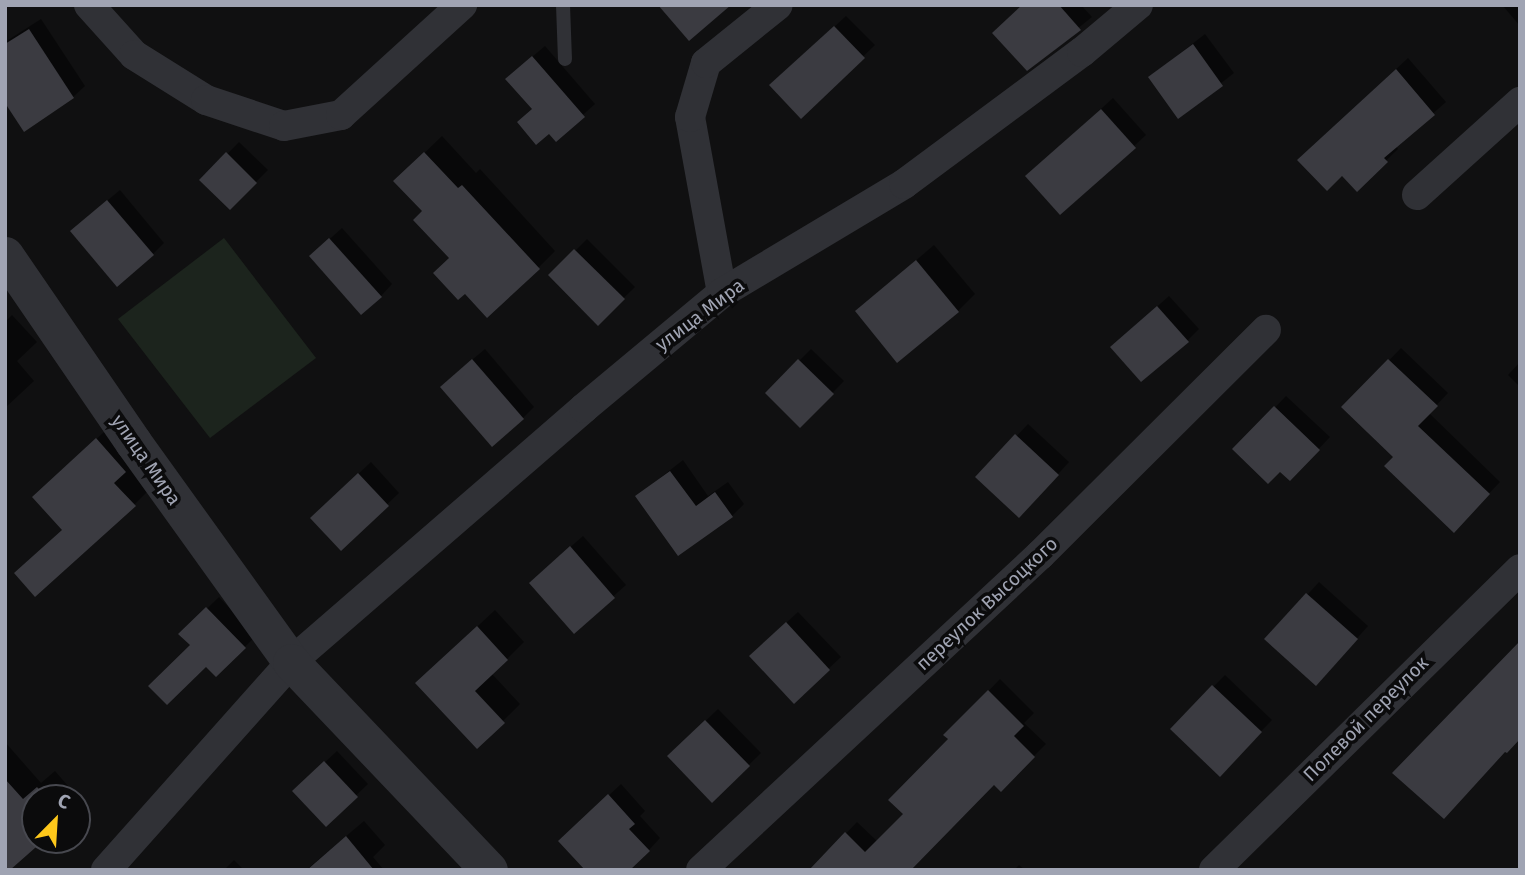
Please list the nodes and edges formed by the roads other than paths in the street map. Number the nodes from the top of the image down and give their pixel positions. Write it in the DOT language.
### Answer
graph roads {
  1 [pos="89,5"];
  2 [pos="462,5"];
  3 [pos="563,5"];
  4 [pos="778,5"];
  5 [pos="1138,5"];
  6 [pos="565,59"];
  7 [pos="1520,102"];
  8 [pos="1417,195"];
  9 [pos="5,255"];
  10 [pos="722,293"];
  11 [pos="1266,330"];
  12 [pos="1520,569"];
  13 [pos="291,662"];
  14 [pos="106,870"];
  15 [pos="489,870"];
  16 [pos="701,870"];
  17 [pos="1214,870"];
  1 -- 2 [label="street"];
  3 -- 6 [label="lane"];
  4 -- 10 [label="street"];
  5 -- 10 [label="street, улица Мира"];
  7 -- 8 [label="street"];
  9 -- 13 [label="street, улица Мира"];
  10 -- 13 [label="street, улица Мира"];
  11 -- 16 [label="street, переулок Высоцкого"];
  12 -- 17 [label="street, Полевой переулок"];
  13 -- 14 [label="street, улица Мира"];
  13 -- 15 [label="street, улица Мира"];
}
